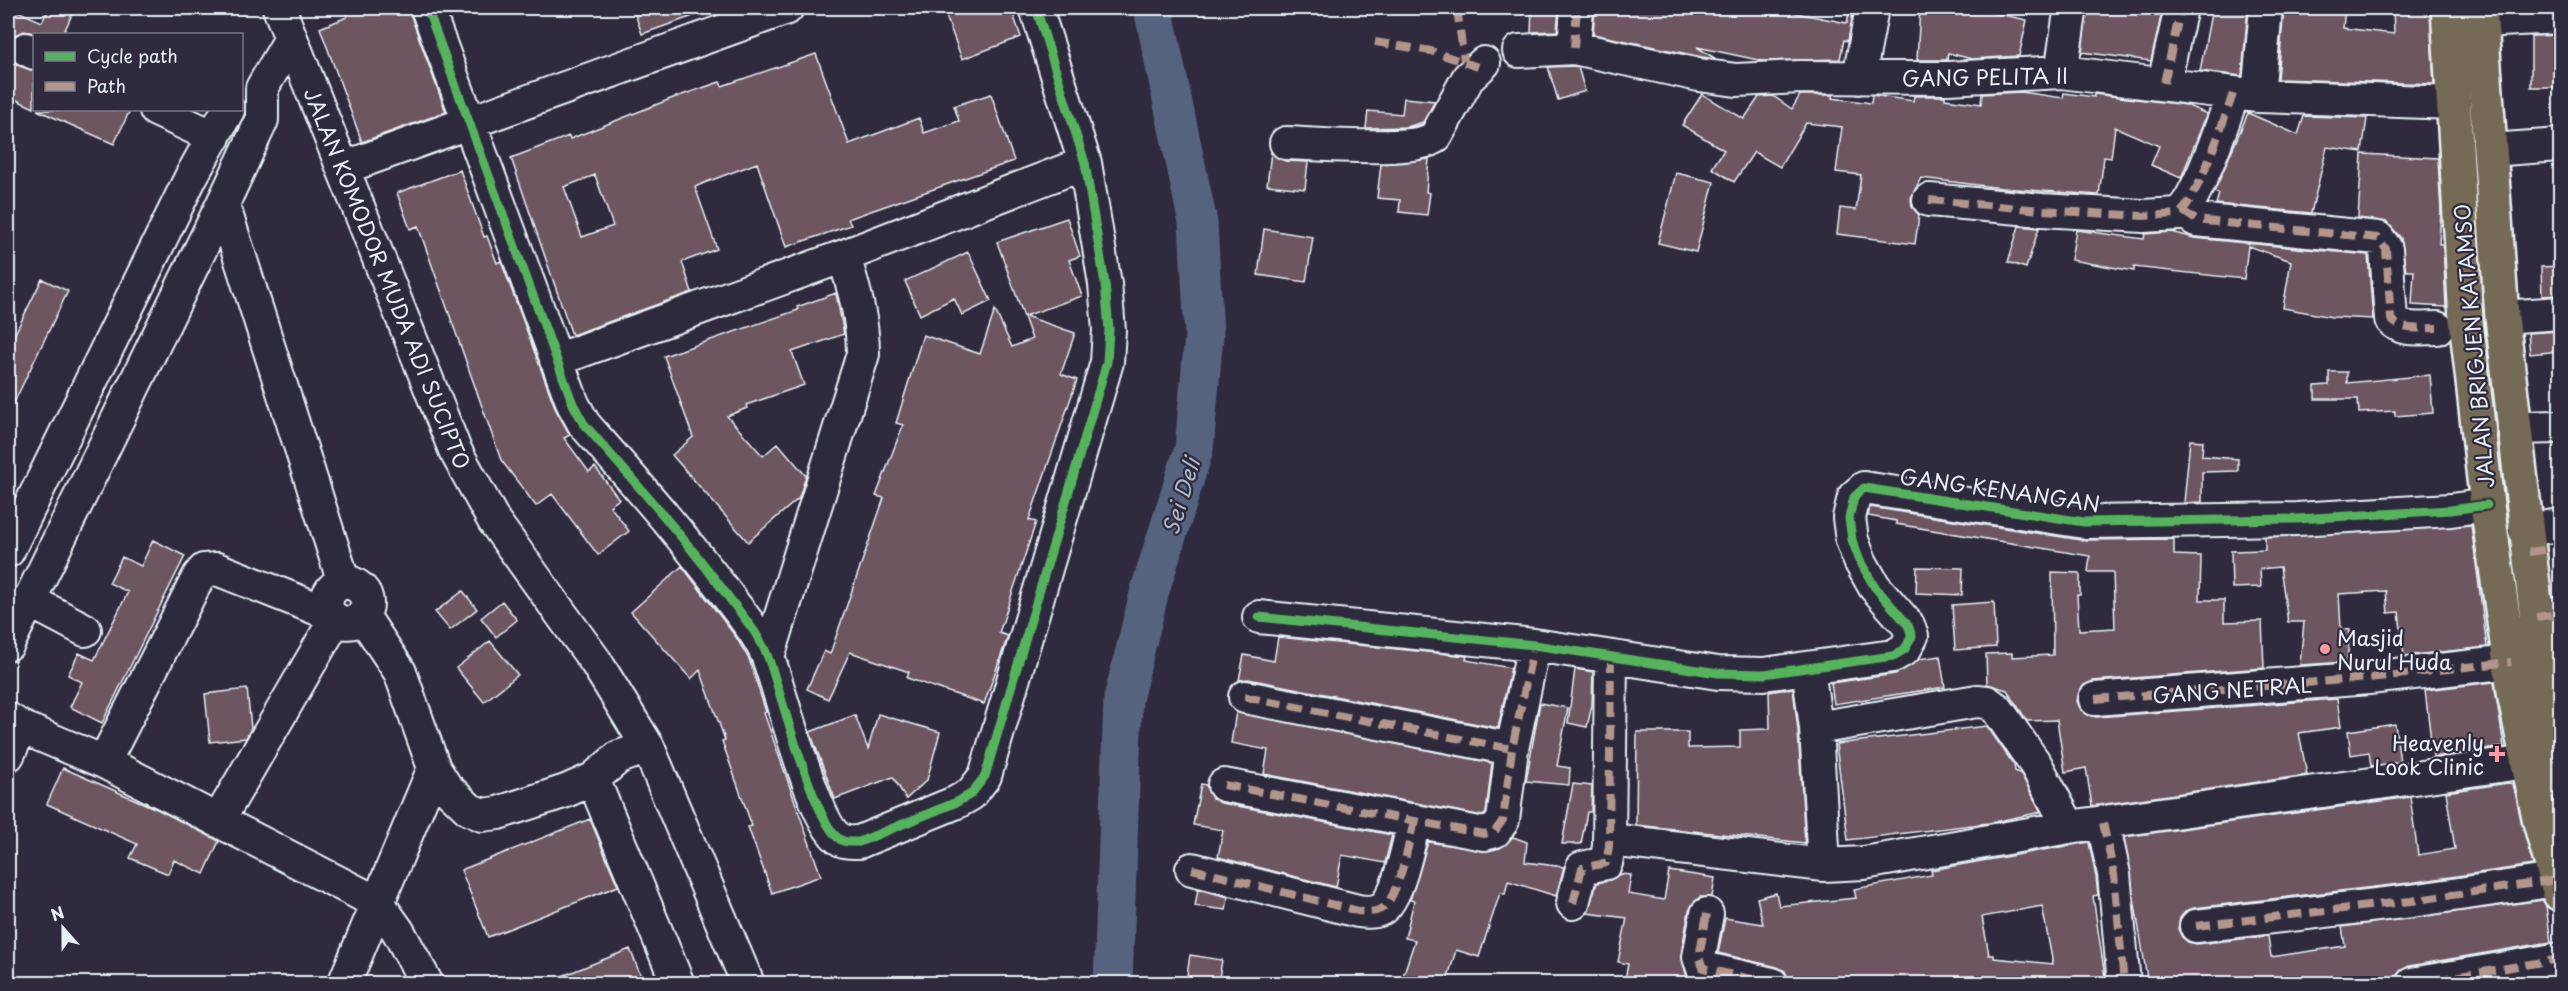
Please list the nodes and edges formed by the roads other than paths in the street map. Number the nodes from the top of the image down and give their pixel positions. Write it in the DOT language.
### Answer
graph roads {
  1 [pos="279,8"];
  2 [pos="427,8"];
  3 [pos="788,8"];
  4 [pos="1036,8"];
  5 [pos="1577,8"];
  6 [pos="1872,8"];
  7 [pos="2181,8"];
  8 [pos="2266,8"];
  9 [pos="2448,8"];
  10 [pos="2070,13"];
  11 [pos="2481,14"];
  12 [pos="2560,18"];
  13 [pos="290,39"];
  14 [pos="1574,48"];
  15 [pos="1519,51"];
  16 [pos="1484,63"];
  17 [pos="2061,72"];
  18 [pos="1859,78"];
  19 [pos="2164,83"];
  20 [pos="252,93"];
  21 [pos="2246,95"];
  22 [pos="2454,103"];
  23 [pos="158,111"];
  24 [pos="227,111"];
  25 [pos="470,121"];
  26 [pos="213,137"];
  27 [pos="1286,143"];
  28 [pos="2560,145"];
  29 [pos="2490,150"];
  30 [pos="1085,163"];
  31 [pos="343,168"];
  32 [pos="191,177"];
  33 [pos="225,200"];
  34 [pos="1929,200"];
  35 [pos="2183,211"];
  36 [pos="844,256"];
  37 [pos="2560,313"];
  38 [pos="2502,317"];
  39 [pos="2437,328"];
  40 [pos="556,360"];
  41 [pos="2560,427"];
  42 [pos="2514,428"];
  43 [pos="2487,506"];
  44 [pos="2560,525"];
  45 [pos="2538,543"];
  46 [pos="8,551"];
  47 [pos="8,570"];
  48 [pos="32,591"];
  49 [pos="342,616"];
  50 [pos="2548,616"];
  51 [pos="1259,617"];
  52 [pos="85,630"];
  53 [pos="8,644"];
  54 [pos="1534,645"];
  55 [pos="768,657"];
  56 [pos="1611,657"];
  57 [pos="2511,662"];
  58 [pos="1810,675"];
  59 [pos="1245,697"];
  60 [pos="2095,699"];
  61 [pos="14,723"];
  62 [pos="1816,728"];
  63 [pos="648,747"];
  64 [pos="1512,749"];
  65 [pos="8,755"];
  66 [pos="104,762"];
  67 [pos="2527,762"];
  68 [pos="434,768"];
  69 [pos="593,779"];
  70 [pos="2560,782"];
  71 [pos="1224,785"];
  72 [pos="1414,820"];
  73 [pos="218,821"];
  74 [pos="2103,823"];
  75 [pos="2069,827"];
  76 [pos="1619,841"];
  77 [pos="1824,865"];
  78 [pos="1192,869"];
  79 [pos="2558,887"];
  80 [pos="378,903"];
  81 [pos="1573,903"];
  82 [pos="1707,914"];
  83 [pos="2196,926"];
  84 [pos="2560,959"];
  85 [pos="344,984"];
  86 [pos="427,984"];
  87 [pos="678,984"];
  88 [pos="748,984"];
  89 [pos="1772,984"];
  90 [pos="2124,984"];
  91 [pos="2412,984"];
  1 -- 13 [label="street, JALAN KOMODOR MUDA ADI SUCIPTO"];
  2 -- 25 [label="street"];
  3 -- 25 [label="street"];
  4 -- 30 [label="street"];
  5 -- 14 [label="street"];
  6 -- 18 [label="street"];
  7 -- 19 [label="street"];
  8 -- 21 [label="street"];
  9 -- 22 [label="main road, JALAN BRIGJEN KATAMSO"];
  10 -- 17 [label="street"];
  11 -- 12 [label="street"];
  11 -- 29 [label="main road, JALAN BRIGJEN KATAMSO"];
  13 -- 20 [label="street"];
  13 -- 31 [label="street, JALAN KOMODOR MUDA ADI SUCIPTO"];
  14 -- 15 [label="street, GANG PELITA II"];
  14 -- 18 [label="street, GANG PELITA II"];
  16 -- 27 [label="street"];
  17 -- 18 [label="street, GANG PELITA II"];
  17 -- 19 [label="street, GANG PELITA II"];
  19 -- 21 [label="street, GANG PELITA II"];
  20 -- 33 [label="street"];
  21 -- 22 [label="street, GANG PELITA II"];
  21 -- 35 [label="street"];
  22 -- 43 [label="main road, JALAN BRIGJEN KATAMSO"];
  23 -- 26 [label="street"];
  24 -- 26 [label="street"];
  25 -- 31 [label="street"];
  25 -- 40 [label="street"];
  26 -- 32 [label="street"];
  28 -- 29 [label="street"];
  29 -- 38 [label="main road, JALAN BRIGJEN KATAMSO"];
  30 -- 36 [label="street"];
  30 -- 55 [label="street"];
  31 -- 63 [label="street, JALAN KOMODOR MUDA ADI SUCIPTO"];
  32 -- 33 [label="street"];
  32 -- 46 [label="street"];
  33 -- 48 [label="street"];
  33 -- 49 [label="street"];
  34 -- 35 [label="street"];
  35 -- 39 [label="street"];
  36 -- 40 [label="street"];
  36 -- 55 [label="street"];
  37 -- 38 [label="street"];
  38 -- 42 [label="main road, JALAN BRIGJEN KATAMSO"];
  40 -- 55 [label="street"];
  41 -- 42 [label="street"];
  42 -- 45 [label="main road, JALAN BRIGJEN KATAMSO"];
  43 -- 57 [label="main road, JALAN BRIGJEN KATAMSO"];
  43 -- 58 [label="street, GANG KENANGAN"];
  44 -- 45 [label="street"];
  45 -- 50 [label="main road, JALAN BRIGJEN KATAMSO"];
  47 -- 48 [label="street"];
  48 -- 52 [label="street"];
  48 -- 53 [label="street"];
  49 -- 66 [label="street"];
  49 -- 68 [label="street"];
  49 -- 73 [label="street"];
  50 -- 70 [label="main road, JALAN BRIGJEN KATAMSO"];
  51 -- 54 [label="street"];
  54 -- 56 [label="street"];
  54 -- 64 [label="street"];
  56 -- 58 [label="street"];
  56 -- 81 [label="street"];
  57 -- 60 [label="street, GANG NETRAL"];
  57 -- 67 [label="main road, JALAN BRIGJEN KATAMSO"];
  58 -- 62 [label="street"];
  59 -- 64 [label="street"];
  61 -- 65 [label="street"];
  61 -- 66 [label="street"];
  62 -- 75 [label="street"];
  62 -- 77 [label="street"];
  63 -- 69 [label="street"];
  63 -- 88 [label="street, JALAN KOMODOR MUDA ADI SUCIPTO"];
  64 -- 72 [label="street"];
  66 -- 73 [label="street"];
  67 -- 74 [label="street"];
  67 -- 79 [label="main road, JALAN BRIGJEN KATAMSO"];
  68 -- 69 [label="street"];
  68 -- 80 [label="street"];
  69 -- 87 [label="street"];
  71 -- 72 [label="street"];
  72 -- 78 [label="street"];
  73 -- 80 [label="street"];
  74 -- 75 [label="street"];
  74 -- 90 [label="street"];
  75 -- 77 [label="street"];
  76 -- 77 [label="street"];
  79 -- 83 [label="street"];
  80 -- 85 [label="street"];
  80 -- 86 [label="street"];
  82 -- 89 [label="street"];
  84 -- 91 [label="street"];
}
